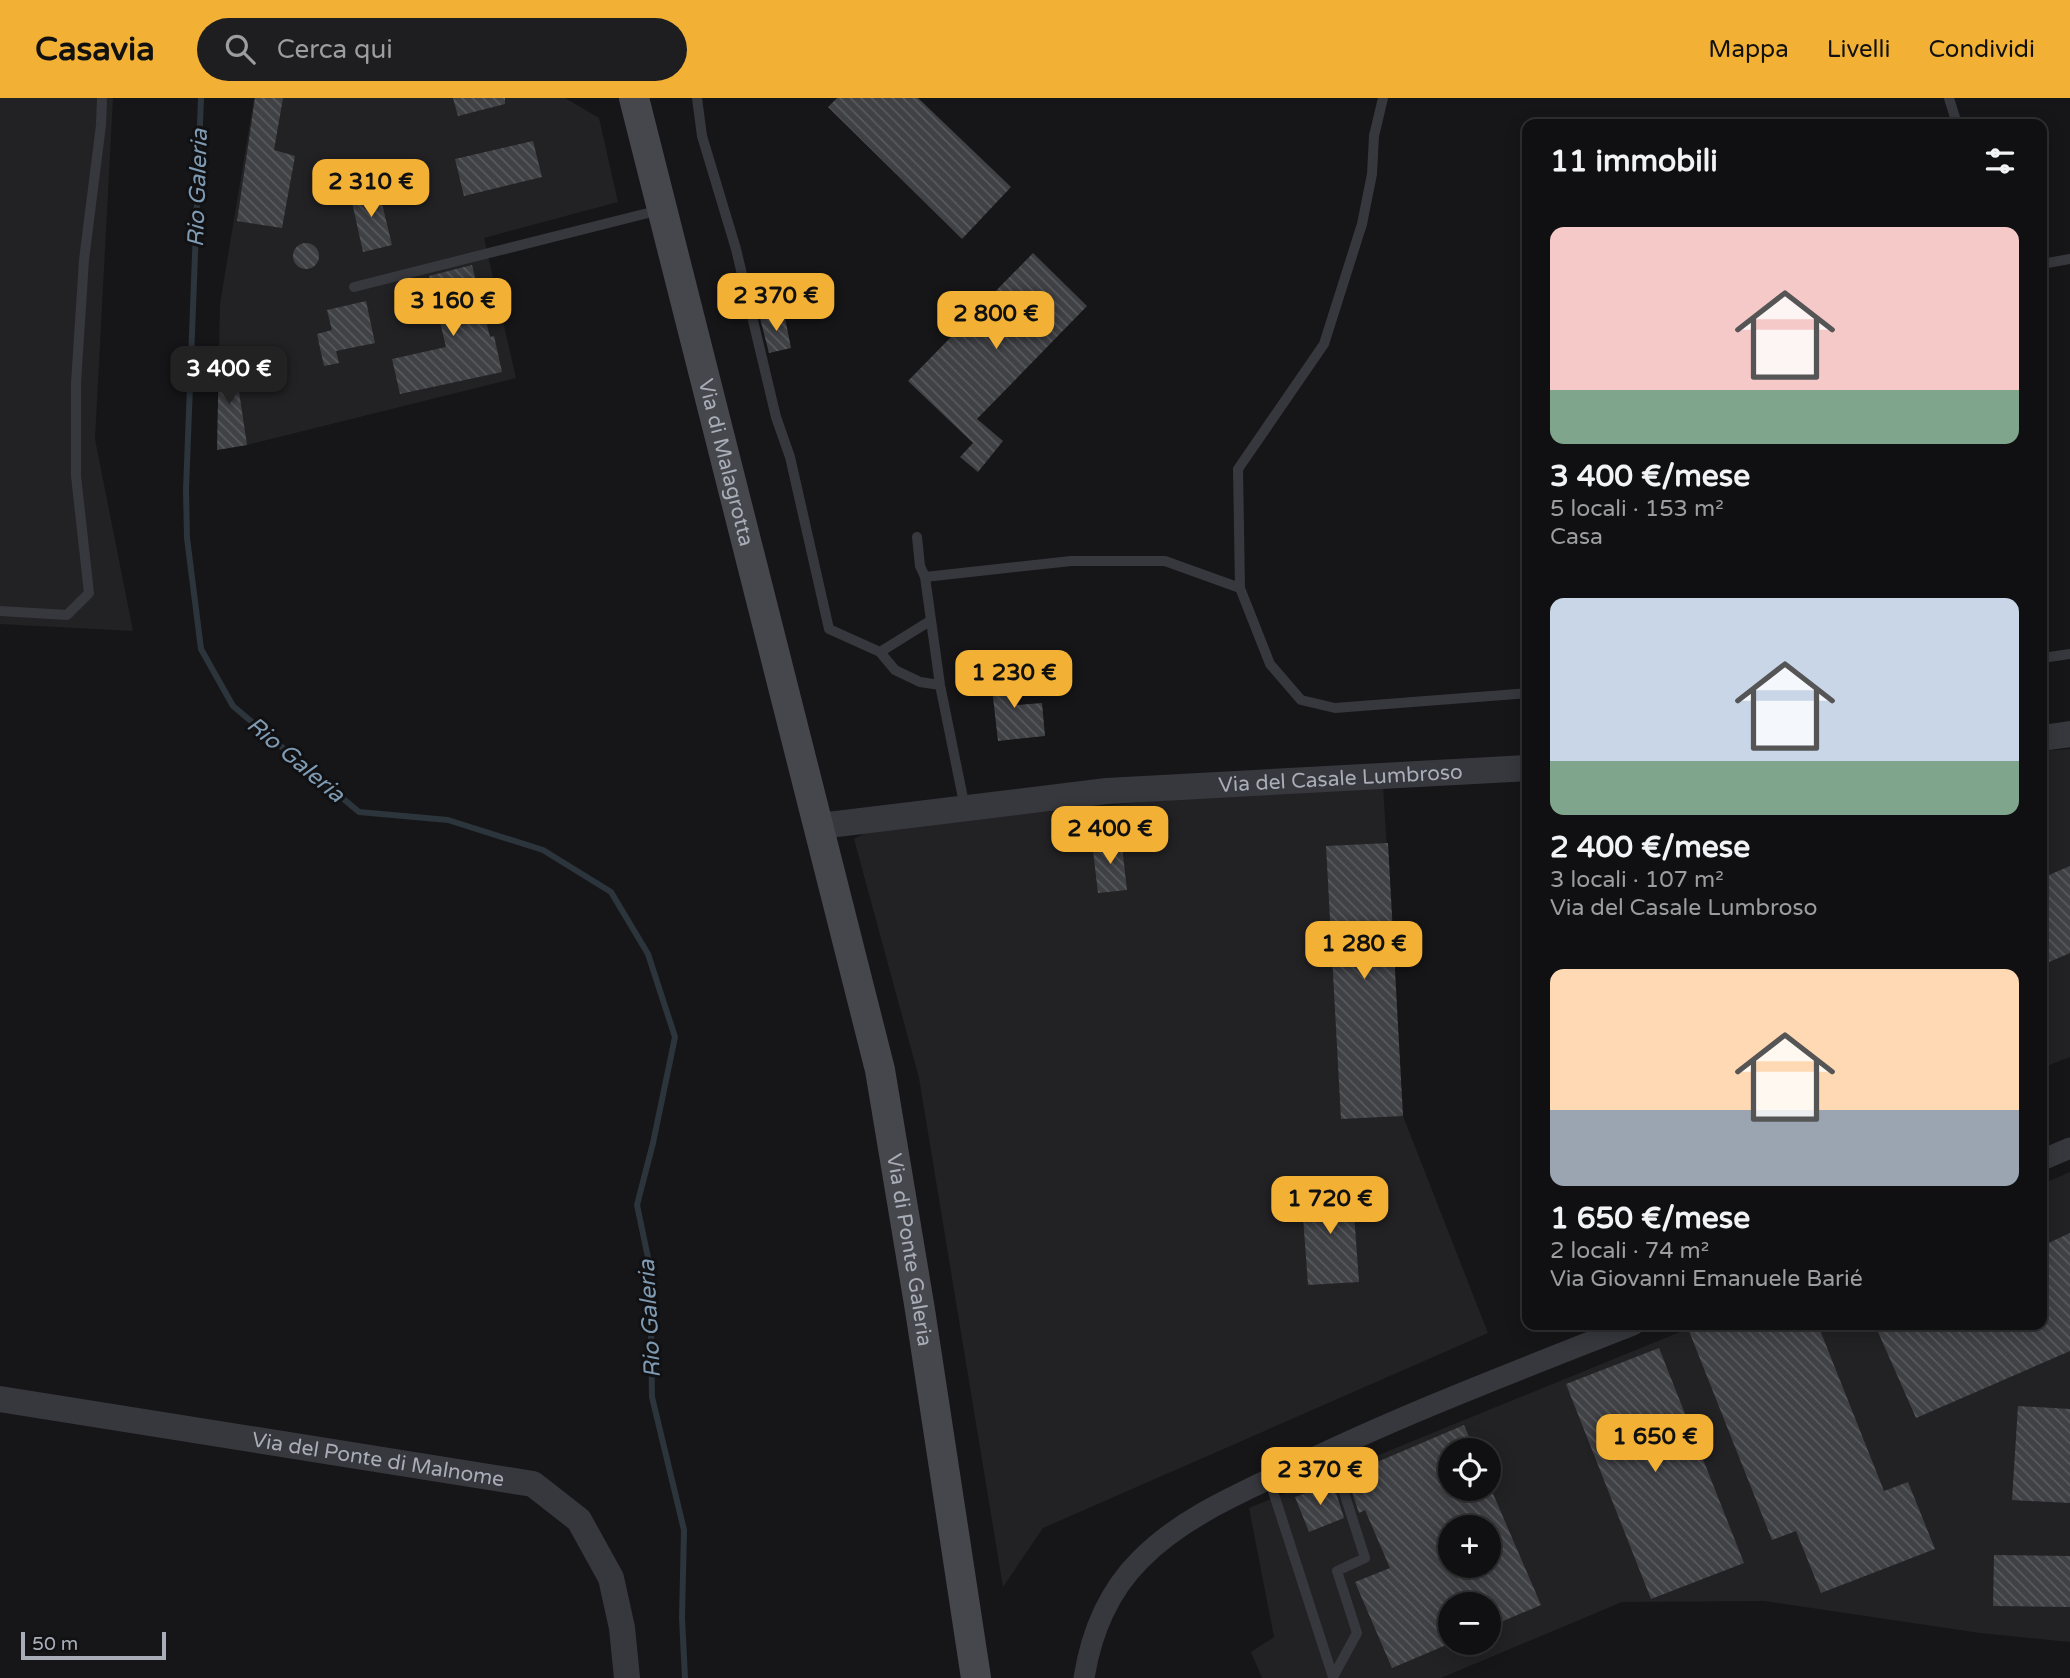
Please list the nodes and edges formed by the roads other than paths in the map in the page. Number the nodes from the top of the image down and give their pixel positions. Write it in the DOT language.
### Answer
graph roads {
  1 [pos="102,98"];
  2 [pos="634,98"];
  3 [pos="697,98"];
  4 [pos="1383,98"];
  5 [pos="1950,98"];
  6 [pos="1956,119"];
  7 [pos="662,209"];
  8 [pos="2070,259"];
  9 [pos="2047,263"];
  10 [pos="354,287"];
  11 [pos="917,537"];
  12 [pos="925,577"];
  13 [pos="1240,588"];
  14 [pos="0,611"];
  15 [pos="930,621"];
  16 [pos="880,652"];
  17 [pos="2070,654"];
  18 [pos="2047,657"];
  19 [pos="940,685"];
  20 [pos="1522,693"];
  21 [pos="2070,734"];
  22 [pos="2047,737"];
  23 [pos="1522,768"];
  24 [pos="965,808"];
  25 [pos="820,826"];
  26 [pos="2070,1148"];
  27 [pos="2047,1158"];
  28 [pos="1620,1330"];
  29 [pos="0,1399"];
  30 [pos="1330,1449"];
  31 [pos="1269,1479"];
  32 [pos="627,1678"];
  33 [pos="976,1678"];
  34 [pos="1084,1678"];
  1 -- 14 [label="lane"];
  2 -- 7 [label="main road, Via di Malagrotta"];
  3 -- 16 [label="lane"];
  4 -- 13 [label="lane"];
  5 -- 6 [label="lane"];
  7 -- 10 [label="lane"];
  7 -- 25 [label="main road, Via di Malagrotta"];
  8 -- 9 [label="lane"];
  11 -- 12 [label="lane"];
  12 -- 13 [label="lane"];
  12 -- 15 [label="lane"];
  13 -- 20 [label="lane"];
  15 -- 16 [label="lane"];
  15 -- 19 [label="lane"];
  16 -- 19 [label="lane"];
  17 -- 18 [label="lane"];
  19 -- 24 [label="lane"];
  21 -- 22 [label="street"];
  23 -- 24 [label="street, Via del Casale Lumbroso"];
  24 -- 25 [label="street, Via del Casale Lumbroso"];
  25 -- 33 [label="main road, Via di Ponte Galeria"];
  26 -- 27 [label="street"];
  28 -- 30 [label="street"];
  29 -- 32 [label="street, Via del Ponte di Malnome"];
  30 -- 31 [label="street"];
  30 -- 31 [label="lane"];
  31 -- 34 [label="street"];
}
